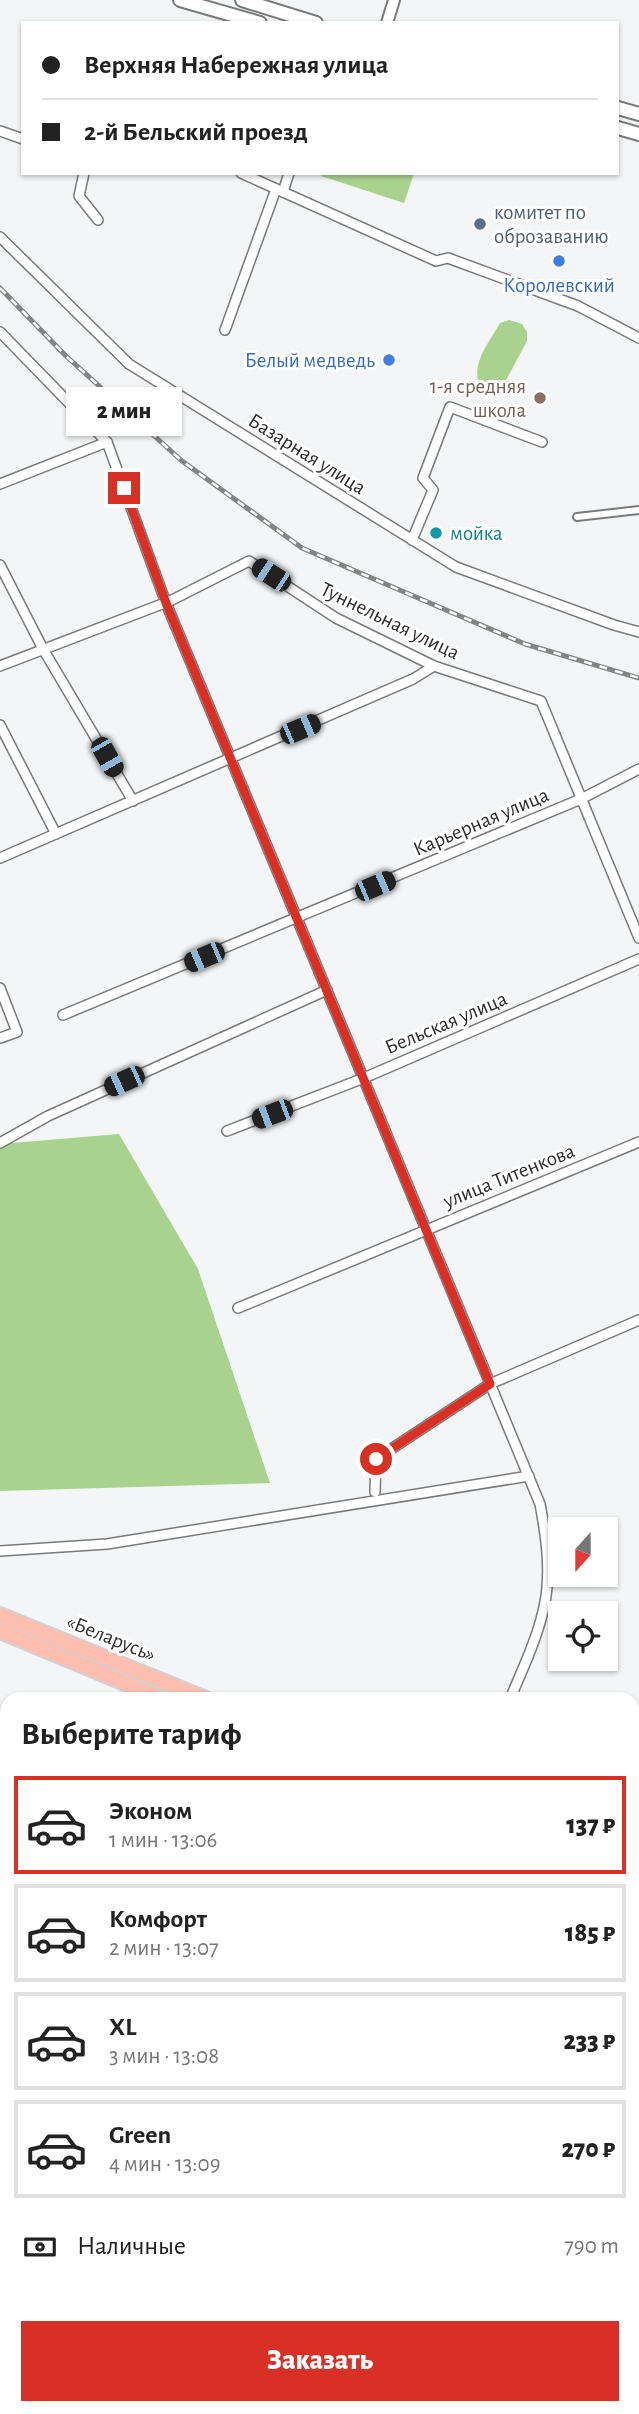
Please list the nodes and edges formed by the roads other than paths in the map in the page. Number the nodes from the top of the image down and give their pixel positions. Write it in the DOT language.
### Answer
graph roads {
  1 [pos="180,0"];
  2 [pos="242,0"];
  3 [pos="394,0"];
  4 [pos="253,21"];
  5 [pos="310,21"];
  6 [pos="388,21"];
  7 [pos="619,108"];
  8 [pos="639,114"];
  9 [pos="619,128"];
  10 [pos="0,131"];
  11 [pos="639,134"];
  12 [pos="21,137"];
  13 [pos="84,175"];
  14 [pos="245,175"];
  15 [pos="288,175"];
  16 [pos="279,190"];
  17 [pos="98,220"];
  18 [pos="0,236"];
  19 [pos="225,330"];
  20 [pos="0,332"];
  21 [pos="639,338"];
  22 [pos="107,442"];
  23 [pos="542,442"];
  24 [pos="0,484"];
  25 [pos="639,510"];
  26 [pos="577,517"];
  27 [pos="412,540"];
  28 [pos="0,565"];
  29 [pos="166,603"];
  30 [pos="639,632"];
  31 [pos="43,649"];
  32 [pos="0,666"];
  33 [pos="434,666"];
  34 [pos="0,725"];
  35 [pos="232,758"];
  36 [pos="639,769"];
  37 [pos="581,799"];
  38 [pos="132,801"];
  39 [pos="56,834"];
  40 [pos="0,858"];
  41 [pos="298,918"];
  42 [pos="639,938"];
  43 [pos="639,959"];
  44 [pos="0,988"];
  45 [pos="327,990"];
  46 [pos="63,1015"];
  47 [pos="0,1038"];
  48 [pos="364,1078"];
  49 [pos="227,1132"];
  50 [pos="639,1142"];
  51 [pos="0,1143"];
  52 [pos="426,1229"];
  53 [pos="238,1308"];
  54 [pos="639,1320"];
  55 [pos="490,1384"];
  56 [pos="529,1476"];
  57 [pos="375,1492"];
  58 [pos="0,1550"];
  59 [pos="0,1615"];
  60 [pos="0,1631"];
  61 [pos="146,1692"];
  62 [pos="189,1692"];
  63 [pos="513,1692"];
  1 -- 4 [label="main road"];
  2 -- 5 [label="main road"];
  3 -- 6 [label="street"];
  7 -- 8 [label="main road"];
  9 -- 11 [label="main road"];
  10 -- 12 [label="street"];
  13 -- 17 [label="street"];
  14 -- 16 [label="street"];
  15 -- 16 [label="street"];
  16 -- 19 [label="street"];
  16 -- 21 [label="street"];
  18 -- 27 [label="street, Базарная улица"];
  20 -- 22 [label="street"];
  22 -- 24 [label="street"];
  22 -- 29 [label="street"];
  23 -- 27 [label="street"];
  25 -- 26 [label="street"];
  27 -- 30 [label="street, Базарная улица"];
  28 -- 31 [label="street"];
  29 -- 31 [label="street, Туннельная улица"];
  29 -- 33 [label="street, Туннельная улица"];
  29 -- 35 [label="street"];
  31 -- 32 [label="street, Туннельная улица"];
  31 -- 38 [label="street"];
  33 -- 35 [label="street"];
  33 -- 37 [label="street, Туннельная улица"];
  34 -- 39 [label="street"];
  35 -- 38 [label="street"];
  35 -- 41 [label="street"];
  36 -- 37 [label="street, Карьерная улица"];
  37 -- 41 [label="street, Карьерная улица"];
  37 -- 42 [label="street"];
  38 -- 39 [label="street"];
  39 -- 40 [label="street"];
  41 -- 45 [label="street"];
  41 -- 46 [label="street, Карьерная улица"];
  43 -- 48 [label="street, Бельская улица"];
  44 -- 47 [label="street"];
  45 -- 48 [label="street"];
  45 -- 51 [label="street"];
  48 -- 49 [label="street, Бельская улица"];
  48 -- 52 [label="street"];
  50 -- 52 [label="street, улица Титенкова"];
  52 -- 53 [label="street, улица Титенкова"];
  52 -- 55 [label="street"];
  54 -- 55 [label="street"];
  55 -- 56 [label="street"];
  55 -- 57 [label="street"];
  56 -- 58 [label="street"];
  56 -- 63 [label="street"];
  59 -- 62 [label="highway, «Беларусь»"];
  60 -- 61 [label="highway, «Беларусь»"];
}
